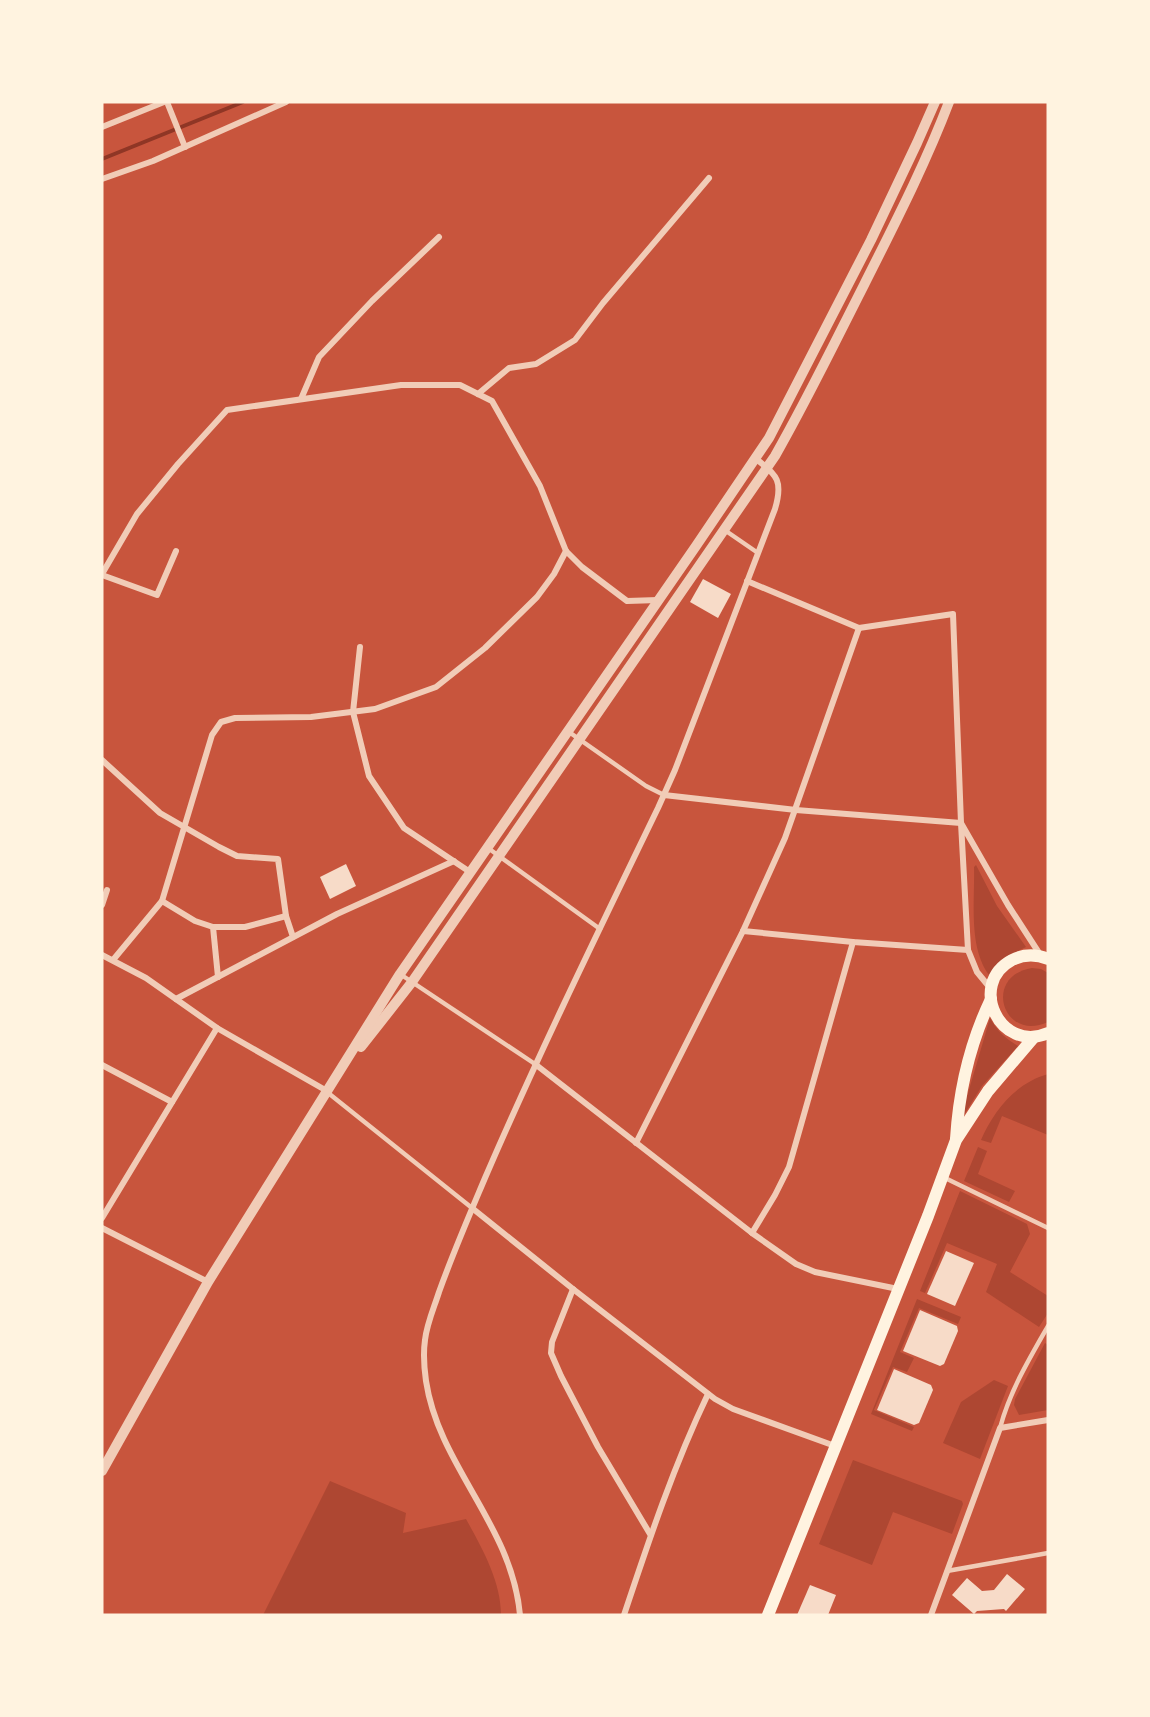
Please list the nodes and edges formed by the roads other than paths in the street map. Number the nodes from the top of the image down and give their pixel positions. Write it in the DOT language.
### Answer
graph roads {
  1 [pos="286,102"];
  2 [pos="935,102"];
  3 [pos="949,102"];
  4 [pos="166,103"];
  5 [pos="102,127"];
  6 [pos="185,147"];
  7 [pos="102,178"];
  8 [pos="709,178"];
  9 [pos="439,237"];
  10 [pos="478,394"];
  11 [pos="301,399"];
  12 [pos="756,459"];
  13 [pos="768,468"];
  14 [pos="725,530"];
  15 [pos="176,551"];
  16 [pos="566,552"];
  17 [pos="758,553"];
  18 [pos="102,574"];
  19 [pos="747,581"];
  20 [pos="659,600"];
  21 [pos="859,628"];
  22 [pos="360,647"];
  23 [pos="353,712"];
  24 [pos="568,731"];
  25 [pos="580,740"];
  26 [pos="102,760"];
  27 [pos="664,795"];
  28 [pos="796,810"];
  29 [pos="961,823"];
  30 [pos="185,826"];
  31 [pos="487,848"];
  32 [pos="499,856"];
  33 [pos="454,861"];
  34 [pos="470,872"];
  35 [pos="107,890"];
  36 [pos="162,901"];
  37 [pos="102,905"];
  38 [pos="286,916"];
  39 [pos="213,927"];
  40 [pos="600,929"];
  41 [pos="743,931"];
  42 [pos="293,937"];
  43 [pos="854,942"];
  44 [pos="968,950"];
  45 [pos="102,955"];
  46 [pos="1046,958"];
  47 [pos="113,960"];
  48 [pos="400,974"];
  49 [pos="218,977"];
  50 [pos="412,982"];
  51 [pos="991,994"];
  52 [pos="176,999"];
  53 [pos="217,1028"];
  54 [pos="1043,1036"];
  55 [pos="535,1064"];
  56 [pos="102,1065"];
  57 [pos="345,1065"];
  58 [pos="327,1092"];
  59 [pos="172,1102"];
  60 [pos="956,1140"];
  61 [pos="636,1143"];
  62 [pos="943,1177"];
  63 [pos="472,1208"];
  64 [pos="102,1218"];
  65 [pos="102,1228"];
  66 [pos="1048,1228"];
  67 [pos="752,1233"];
  68 [pos="208,1282"];
  69 [pos="573,1289"];
  70 [pos="899,1290"];
  71 [pos="1048,1326"];
  72 [pos="708,1394"];
  73 [pos="1048,1420"];
  74 [pos="1000,1428"];
  75 [pos="835,1446"];
  76 [pos="102,1472"];
  77 [pos="650,1534"];
  78 [pos="1048,1553"];
  79 [pos="947,1571"];
  80 [pos="520,1615"];
  81 [pos="624,1615"];
  82 [pos="768,1615"];
  83 [pos="931,1615"];
  1 -- 6 [label="street"];
  2 -- 12 [label="street"];
  3 -- 13 [label="street"];
  4 -- 5 [label="street"];
  4 -- 6 [label="street"];
  6 -- 7 [label="street"];
  8 -- 10 [label="street"];
  9 -- 11 [label="street"];
  10 -- 11 [label="street"];
  10 -- 16 [label="street"];
  11 -- 18 [label="street"];
  12 -- 13 [label="street"];
  12 -- 20 [label="street"];
  13 -- 14 [label="street"];
  13 -- 17 [label="street"];
  14 -- 17 [label="lane"];
  14 -- 25 [label="street"];
  15 -- 18 [label="street"];
  16 -- 20 [label="street"];
  16 -- 23 [label="street"];
  17 -- 19 [label="street"];
  19 -- 21 [label="street"];
  19 -- 27 [label="street"];
  20 -- 24 [label="street"];
  21 -- 28 [label="street"];
  21 -- 29 [label="street"];
  22 -- 23 [label="street"];
  23 -- 30 [label="street"];
  23 -- 33 [label="street"];
  24 -- 25 [label="lane"];
  24 -- 31 [label="street"];
  25 -- 27 [label="lane"];
  25 -- 32 [label="street"];
  26 -- 30 [label="street"];
  27 -- 28 [label="street"];
  27 -- 40 [label="street"];
  28 -- 29 [label="street"];
  28 -- 41 [label="street"];
  29 -- 44 [label="street"];
  29 -- 46 [label="street"];
  30 -- 36 [label="street"];
  30 -- 38 [label="street"];
  31 -- 32 [label="lane"];
  31 -- 34 [label="street"];
  32 -- 40 [label="lane"];
  32 -- 50 [label="street"];
  33 -- 34 [label="street"];
  33 -- 42 [label="street"];
  34 -- 48 [label="street"];
  35 -- 37 [label="street"];
  36 -- 39 [label="street"];
  36 -- 47 [label="street"];
  38 -- 39 [label="street"];
  38 -- 42 [label="street"];
  39 -- 49 [label="street"];
  40 -- 55 [label="street"];
  41 -- 43 [label="street"];
  41 -- 61 [label="street"];
  42 -- 49 [label="street"];
  43 -- 44 [label="street"];
  43 -- 67 [label="street"];
  44 -- 51 [label="street"];
  45 -- 47 [label="street"];
  46 -- 51 [label="main road"];
  47 -- 52 [label="street"];
  48 -- 50 [label="lane"];
  48 -- 57 [label="street"];
  49 -- 52 [label="street"];
  50 -- 55 [label="lane"];
  50 -- 57 [label="street"];
  51 -- 54 [label="main road"];
  51 -- 60 [label="main road"];
  52 -- 53 [label="street"];
  53 -- 58 [label="street"];
  53 -- 59 [label="street"];
  54 -- 60 [label="main road"];
  55 -- 61 [label="street"];
  55 -- 63 [label="street"];
  56 -- 59 [label="street"];
  57 -- 58 [label="street"];
  58 -- 63 [label="lane"];
  58 -- 68 [label="street"];
  59 -- 64 [label="street"];
  60 -- 62 [label="main road"];
  61 -- 67 [label="street"];
  62 -- 66 [label="lane"];
  62 -- 70 [label="main road"];
  63 -- 69 [label="street"];
  63 -- 80 [label="street"];
  65 -- 68 [label="street"];
  67 -- 70 [label="street"];
  68 -- 76 [label="street"];
  69 -- 72 [label="street"];
  69 -- 77 [label="street"];
  70 -- 75 [label="main road"];
  71 -- 74 [label="lane"];
  72 -- 75 [label="street"];
  72 -- 77 [label="street"];
  73 -- 74 [label="street"];
  74 -- 79 [label="street"];
  75 -- 82 [label="main road"];
  77 -- 81 [label="street"];
  78 -- 79 [label="lane"];
  79 -- 83 [label="street"];
}
